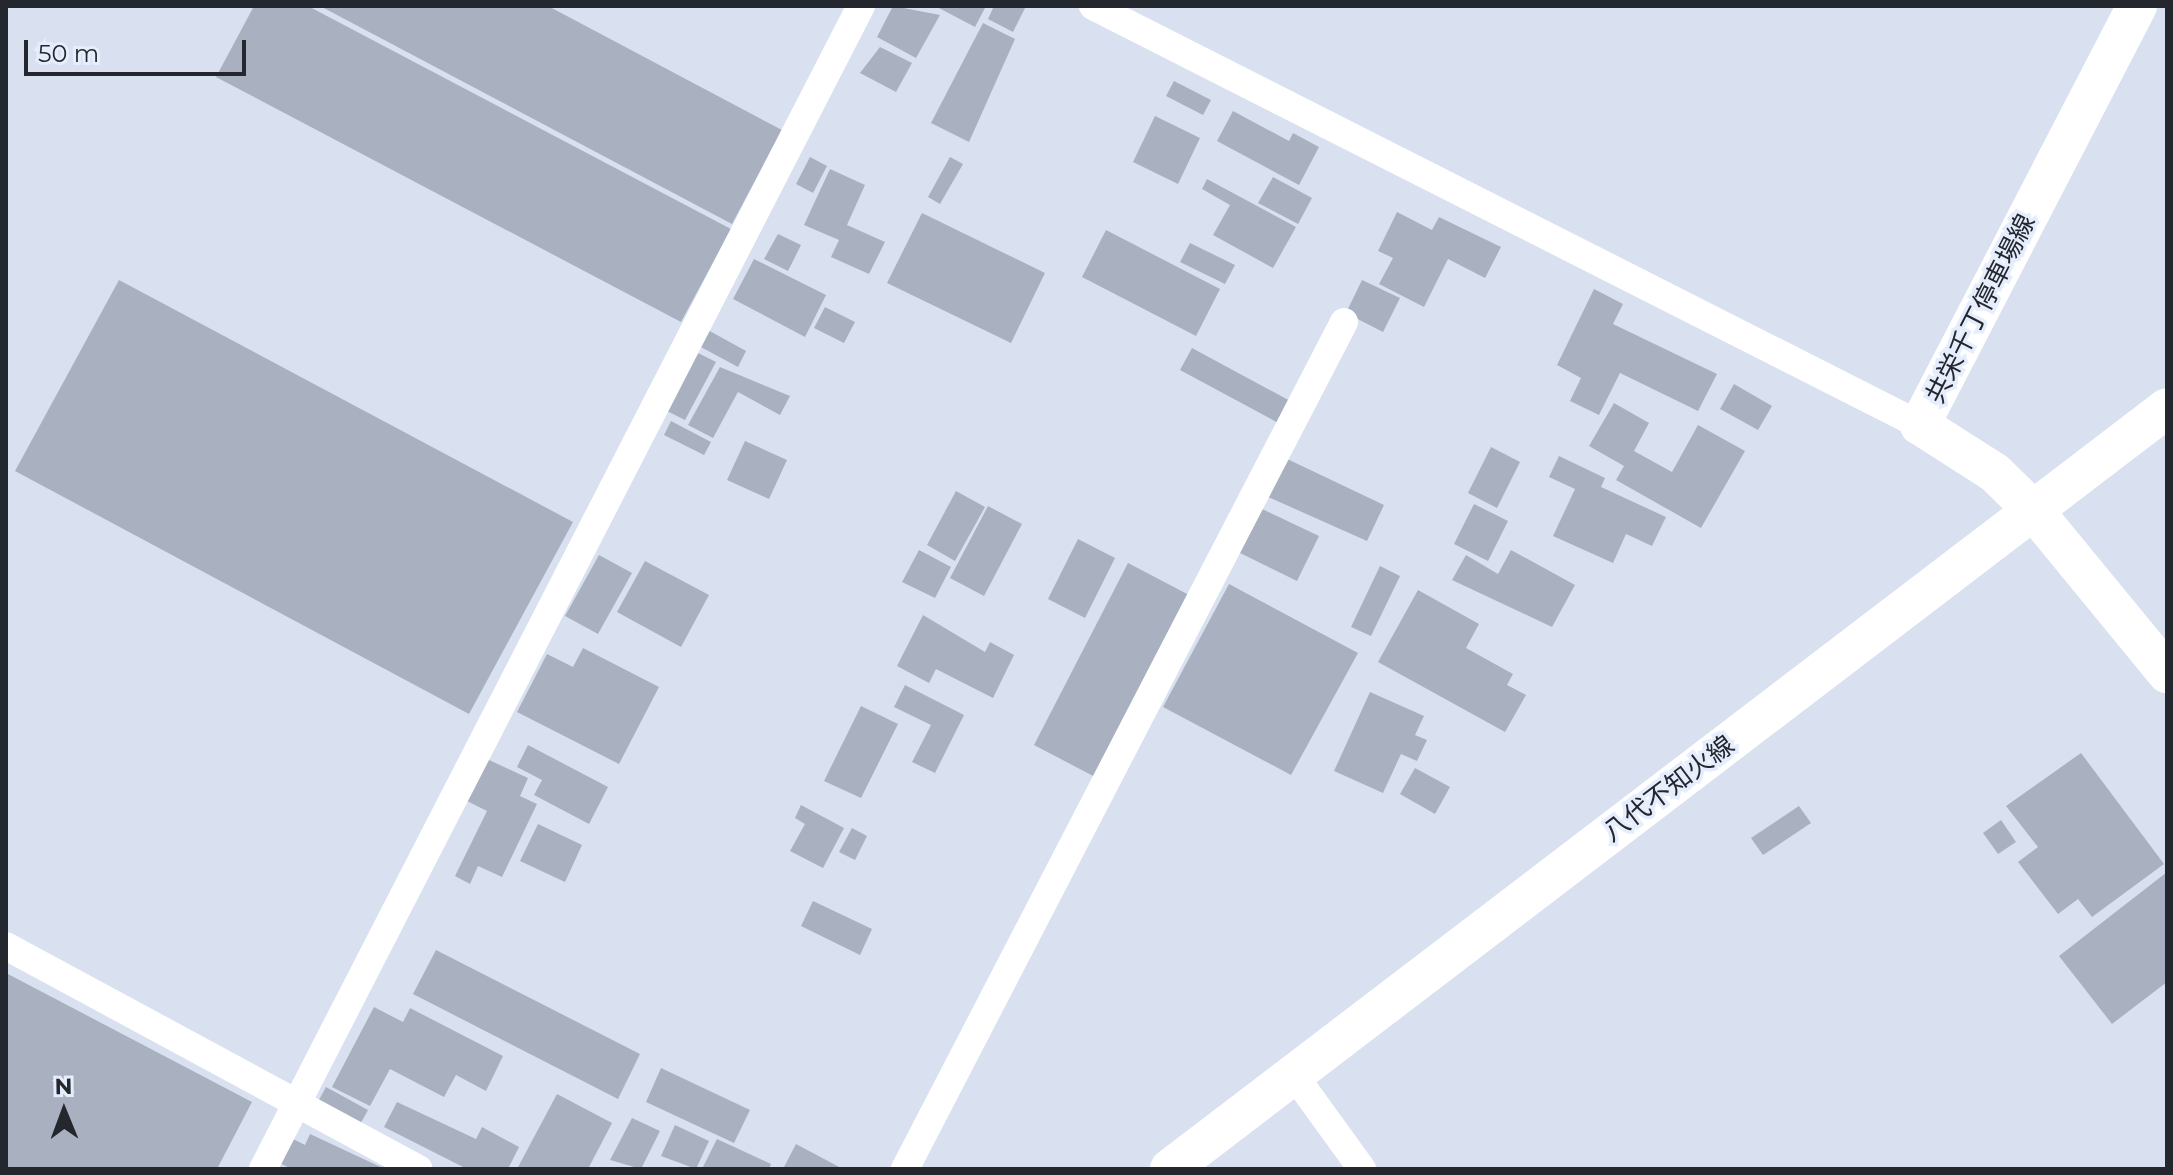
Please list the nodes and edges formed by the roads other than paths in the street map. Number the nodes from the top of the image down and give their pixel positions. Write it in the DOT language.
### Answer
graph roads {
  1 [pos="861,6"];
  2 [pos="1093,6"];
  3 [pos="2137,6"];
  4 [pos="1344,322"];
  5 [pos="2167,408"];
  6 [pos="1920,425"];
  7 [pos="2034,511"];
  8 [pos="2167,673"];
  9 [pos="6,946"];
  10 [pos="1294,1075"];
  11 [pos="297,1104"];
  12 [pos="263,1169"];
  13 [pos="419,1169"];
  14 [pos="905,1169"];
  15 [pos="1170,1169"];
  16 [pos="1362,1169"];
  1 -- 11 [label="street"];
  2 -- 6 [label="street"];
  3 -- 6 [label="main road, 共栄千丁停車場線"];
  4 -- 14 [label="street"];
  5 -- 7 [label="main road, 八代不知火線"];
  6 -- 7 [label="main road, 共栄千丁停車場線"];
  7 -- 8 [label="main road, 共栄千丁停車場線"];
  7 -- 10 [label="main road, 八代不知火線"];
  9 -- 11 [label="street"];
  10 -- 15 [label="main road, 八代不知火線"];
  10 -- 16 [label="street"];
  11 -- 12 [label="street"];
  11 -- 13 [label="street"];
}
